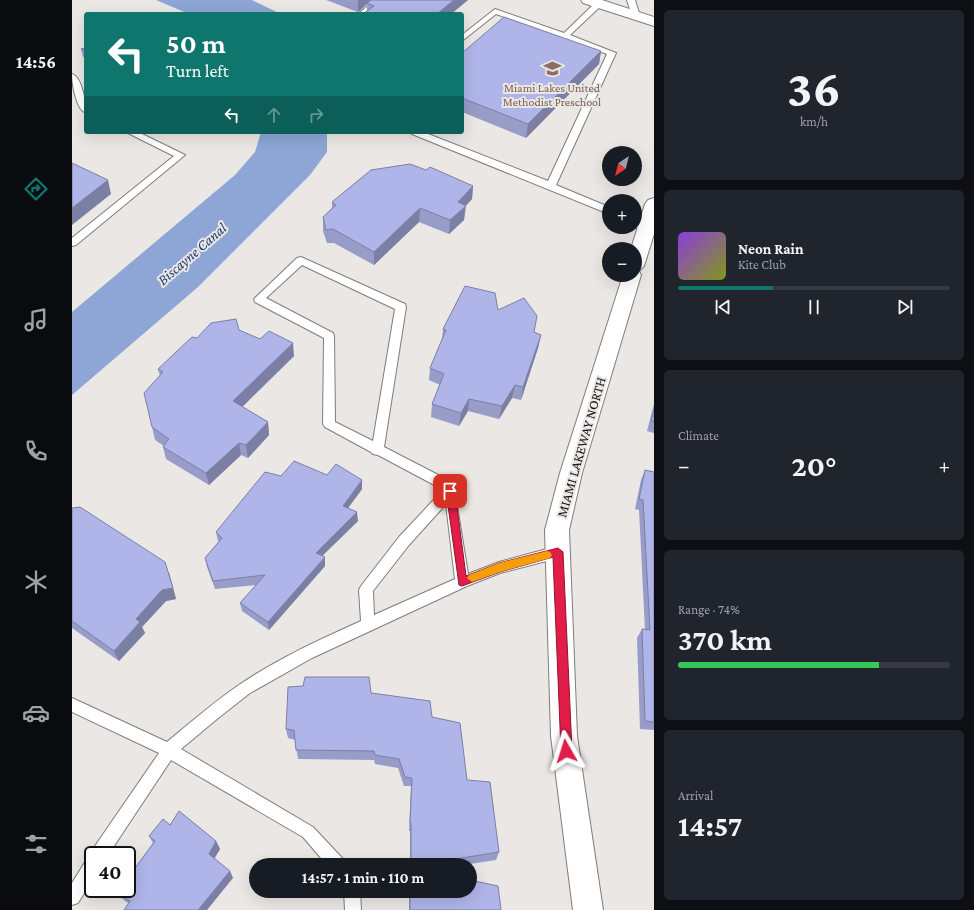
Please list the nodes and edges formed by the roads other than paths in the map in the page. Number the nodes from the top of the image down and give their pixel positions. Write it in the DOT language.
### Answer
graph roads {
  1 [pos="380,0"];
  2 [pos="631,0"];
  3 [pos="594,2"];
  4 [pos="365,12"];
  5 [pos="636,16"];
  6 [pos="654,22"];
  7 [pos="565,36"];
  8 [pos="464,37"];
  9 [pos="72,77"];
  10 [pos="84,105"];
  11 [pos="135,134"];
  12 [pos="420,134"];
  13 [pos="551,186"];
  14 [pos="654,204"];
  15 [pos="602,208"];
  16 [pos="642,223"];
  17 [pos="72,243"];
  18 [pos="630,282"];
  19 [pos="377,451"];
  20 [pos="450,491"];
  21 [pos="558,552"];
  22 [pos="462,582"];
  23 [pos="368,626"];
  24 [pos="72,705"];
  25 [pos="169,750"];
  26 [pos="105,846"];
  27 [pos="331,858"];
  28 [pos="84,878"];
  29 [pos="72,896"];
  30 [pos="352,898"];
  31 [pos="353,910"];
  32 [pos="588,910"];
  1 -- 4 [label="lane"];
  2 -- 5 [label="lane"];
  3 -- 5 [label="street"];
  3 -- 7 [label="lane"];
  5 -- 6 [label="street"];
  7 -- 8 [label="lane"];
  7 -- 13 [label="lane"];
  9 -- 10 [label="lane"];
  11 -- 17 [label="lane"];
  12 -- 13 [label="lane"];
  13 -- 15 [label="lane"];
  14 -- 16 [label="street"];
  18 -- 21 [label="street, MIAMI LAKEWAY NORTH"];
  19 -- 19 [label="lane"];
  19 -- 20 [label="lane"];
  20 -- 22 [label="lane"];
  20 -- 23 [label="lane"];
  21 -- 22 [label="lane"];
  21 -- 32 [label="street, MIAMI LAKEWAY NORTH"];
  22 -- 23 [label="lane"];
  23 -- 25 [label="lane"];
  24 -- 25 [label="lane"];
  25 -- 26 [label="lane"];
  25 -- 27 [label="lane"];
  28 -- 29 [label="lane"];
  30 -- 31 [label="lane"];
}
